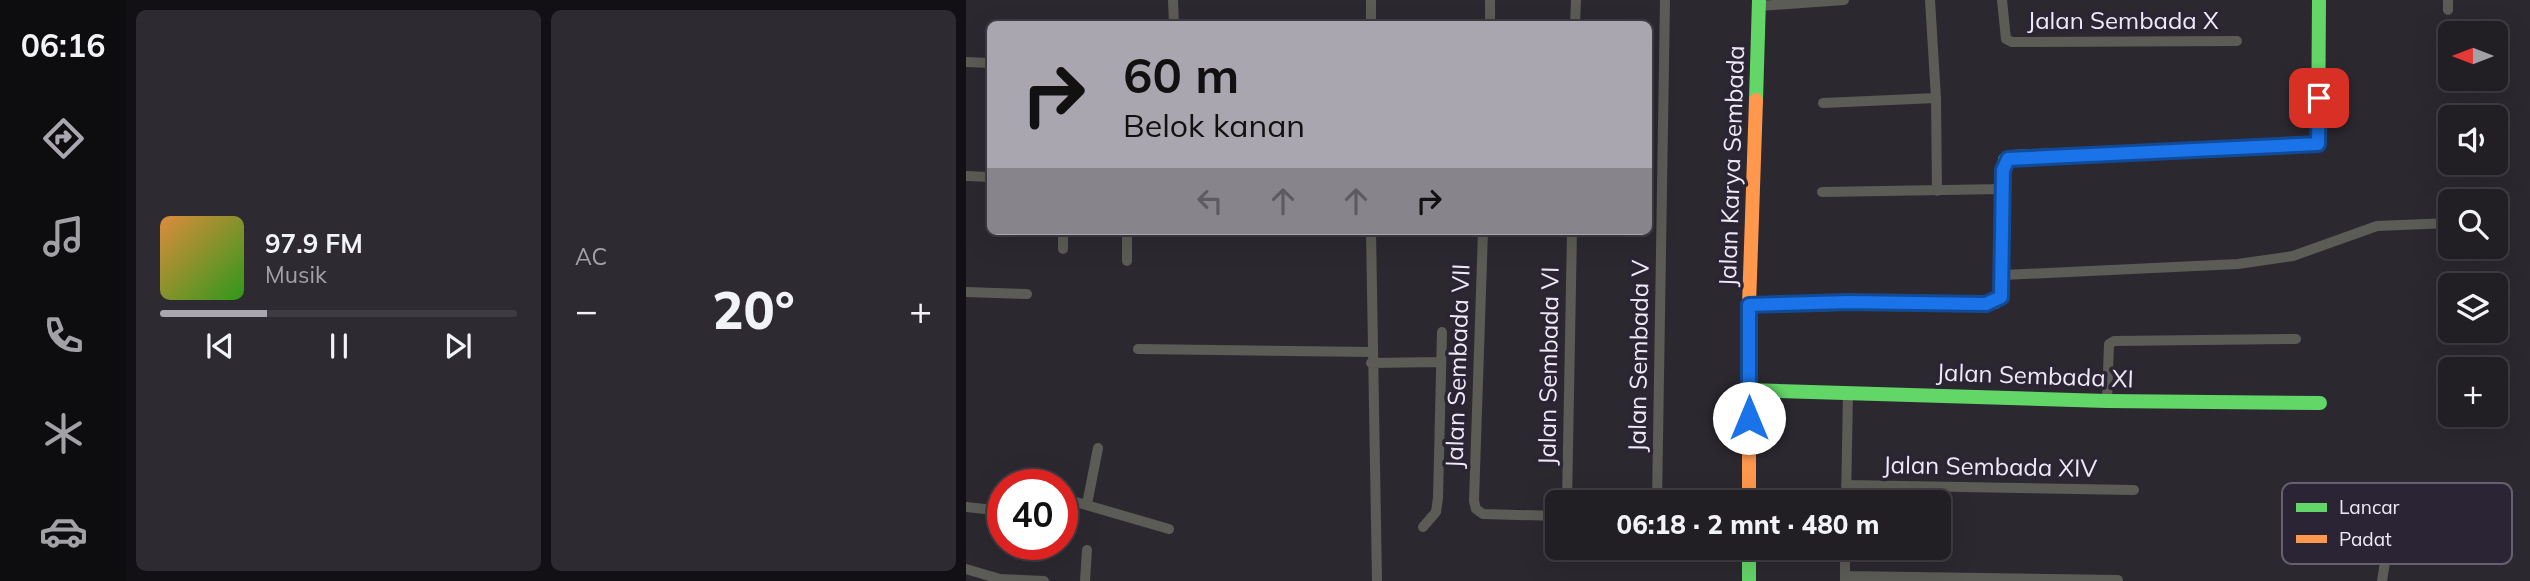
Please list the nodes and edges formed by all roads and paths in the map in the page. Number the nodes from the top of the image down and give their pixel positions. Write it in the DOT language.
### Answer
graph roads {
  1 [pos="1173,0"];
  2 [pos="1371,0"];
  3 [pos="1490,0"];
  4 [pos="1576,0"];
  5 [pos="1665,0"];
  6 [pos="1844,0"];
  7 [pos="1930,0"];
  8 [pos="2002,0"];
  9 [pos="2319,0"];
  10 [pos="1759,3"];
  11 [pos="1174,21"];
  12 [pos="1371,21"];
  13 [pos="1490,21"];
  14 [pos="1575,21"];
  15 [pos="2237,41"];
  16 [pos="966,62"];
  17 [pos="987,63"];
  18 [pos="1936,98"];
  19 [pos="1823,103"];
  20 [pos="966,176"];
  21 [pos="987,177"];
  22 [pos="2004,189"];
  23 [pos="1937,191"];
  24 [pos="1822,192"];
  25 [pos="2438,223"];
  26 [pos="1063,235"];
  27 [pos="1127,235"];
  28 [pos="1371,235"];
  29 [pos="1483,235"];
  30 [pos="1572,235"];
  31 [pos="1063,249"];
  32 [pos="1127,261"];
  33 [pos="2004,275"];
  34 [pos="966,292"];
  35 [pos="1027,294"];
  36 [pos="1749,305"];
  37 [pos="1442,332"];
  38 [pos="2296,339"];
  39 [pos="1138,349"];
  40 [pos="1371,357"];
  41 [pos="1440,362"];
  42 [pos="1749,390"];
  43 [pos="1848,393"];
  44 [pos="2107,401"];
  45 [pos="2320,403"];
  46 [pos="1098,448"];
  47 [pos="1846,485"];
  48 [pos="1567,490"];
  49 [pos="1657,490"];
  50 [pos="1749,490"];
  51 [pos="1846,490"];
  52 [pos="2134,490"];
  53 [pos="1078,502"];
  54 [pos="1087,504"];
  55 [pos="966,506"];
  56 [pos="987,509"];
  57 [pos="1545,516"];
  58 [pos="1423,527"];
  59 [pos="1169,529"];
  60 [pos="1087,550"];
  61 [pos="1749,560"];
  62 [pos="1845,560"];
  63 [pos="966,569"];
  64 [pos="1845,579"];
  65 [pos="2118,579"];
  66 [pos="1044,581"];
  67 [pos="1085,581"];
  68 [pos="1377,581"];
  69 [pos="1749,581"];
  1 -- 11 [label="street"];
  2 -- 12 [label="street"];
  3 -- 13 [label="street"];
  4 -- 14 [label="street"];
  5 -- 49 [label="street, Jalan Sembada V"];
  6 -- 10 [label="street"];
  7 -- 18 [label="street"];
  8 -- 15 [label="street, Jalan Sembada X"];
  9 -- 22 [label="street"];
  10 -- 36 [label="street, Jalan Karya Sembada"];
  16 -- 17 [label="street"];
  18 -- 19 [label="street"];
  18 -- 23 [label="street"];
  20 -- 21 [label="street"];
  22 -- 23 [label="street"];
  22 -- 33 [label="street"];
  23 -- 24 [label="street"];
  25 -- 33 [label="street"];
  26 -- 31 [label="street"];
  27 -- 32 [label="street"];
  28 -- 40 [label="street"];
  29 -- 57 [label="street, Jalan Sembada VII"];
  30 -- 48 [label="street, Jalan Sembada VI"];
  33 -- 36 [label="street"];
  34 -- 35 [label="street"];
  36 -- 42 [label="street, Jalan Karya Sembada"];
  37 -- 41 [label="street"];
  38 -- 44 [label="street"];
  39 -- 40 [label="street"];
  40 -- 41 [label="street"];
  40 -- 68 [label="street"];
  41 -- 58 [label="street"];
  42 -- 43 [label="street, Jalan Sembada XI"];
  42 -- 50 [label="street, Jalan Karya Sembada"];
  43 -- 44 [label="street, Jalan Sembada XI"];
  43 -- 47 [label="street"];
  44 -- 45 [label="street, Jalan Sembada XI"];
  46 -- 54 [label="street"];
  47 -- 51 [label="street"];
  47 -- 52 [label="street, Jalan Sembada XIV"];
  53 -- 54 [label="street"];
  54 -- 59 [label="street"];
  55 -- 56 [label="street"];
  60 -- 67 [label="street"];
  61 -- 69 [label="street"];
  62 -- 64 [label="street"];
  63 -- 66 [label="street"];
  64 -- 65 [label="street"];
}
